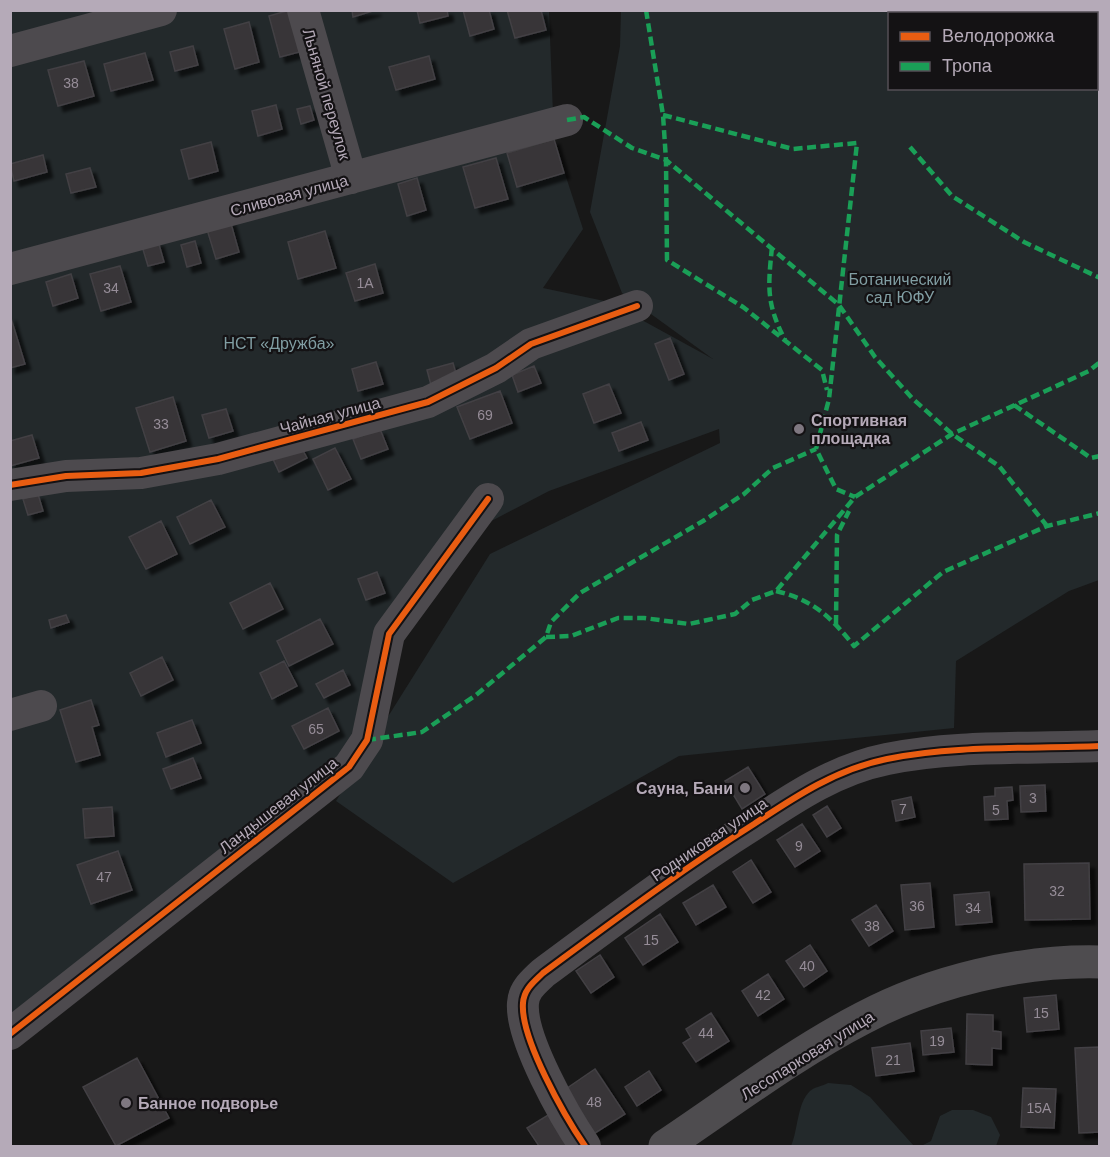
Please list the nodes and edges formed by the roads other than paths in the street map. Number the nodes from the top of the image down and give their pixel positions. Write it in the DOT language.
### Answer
graph roads {
  1 [pos="161,10"];
  2 [pos="303,10"];
  3 [pos="10,51"];
  4 [pos="567,120"];
  5 [pos="351,178"];
  6 [pos="10,269"];
  7 [pos="637,306"];
  8 [pos="10,485"];
  9 [pos="488,500"];
  10 [pos="41,706"];
  11 [pos="10,715"];
  12 [pos="1100,746"];
  13 [pos="1100,962"];
  14 [pos="10,1034"];
  15 [pos="585,1146"];
  16 [pos="665,1146"];
  1 -- 3 [label="street"];
  2 -- 5 [label="street, Льняной переулок"];
  4 -- 5 [label="street, Сливовая улица"];
  5 -- 6 [label="street, Сливовая улица"];
  7 -- 8 [label="street, Чайная улица"];
  9 -- 14 [label="street, Ландышевая улица"];
  10 -- 11 [label="street"];
  12 -- 15 [label="street, Родниковая улица"];
  13 -- 16 [label="main road, Лесопарковая улица"];
}
